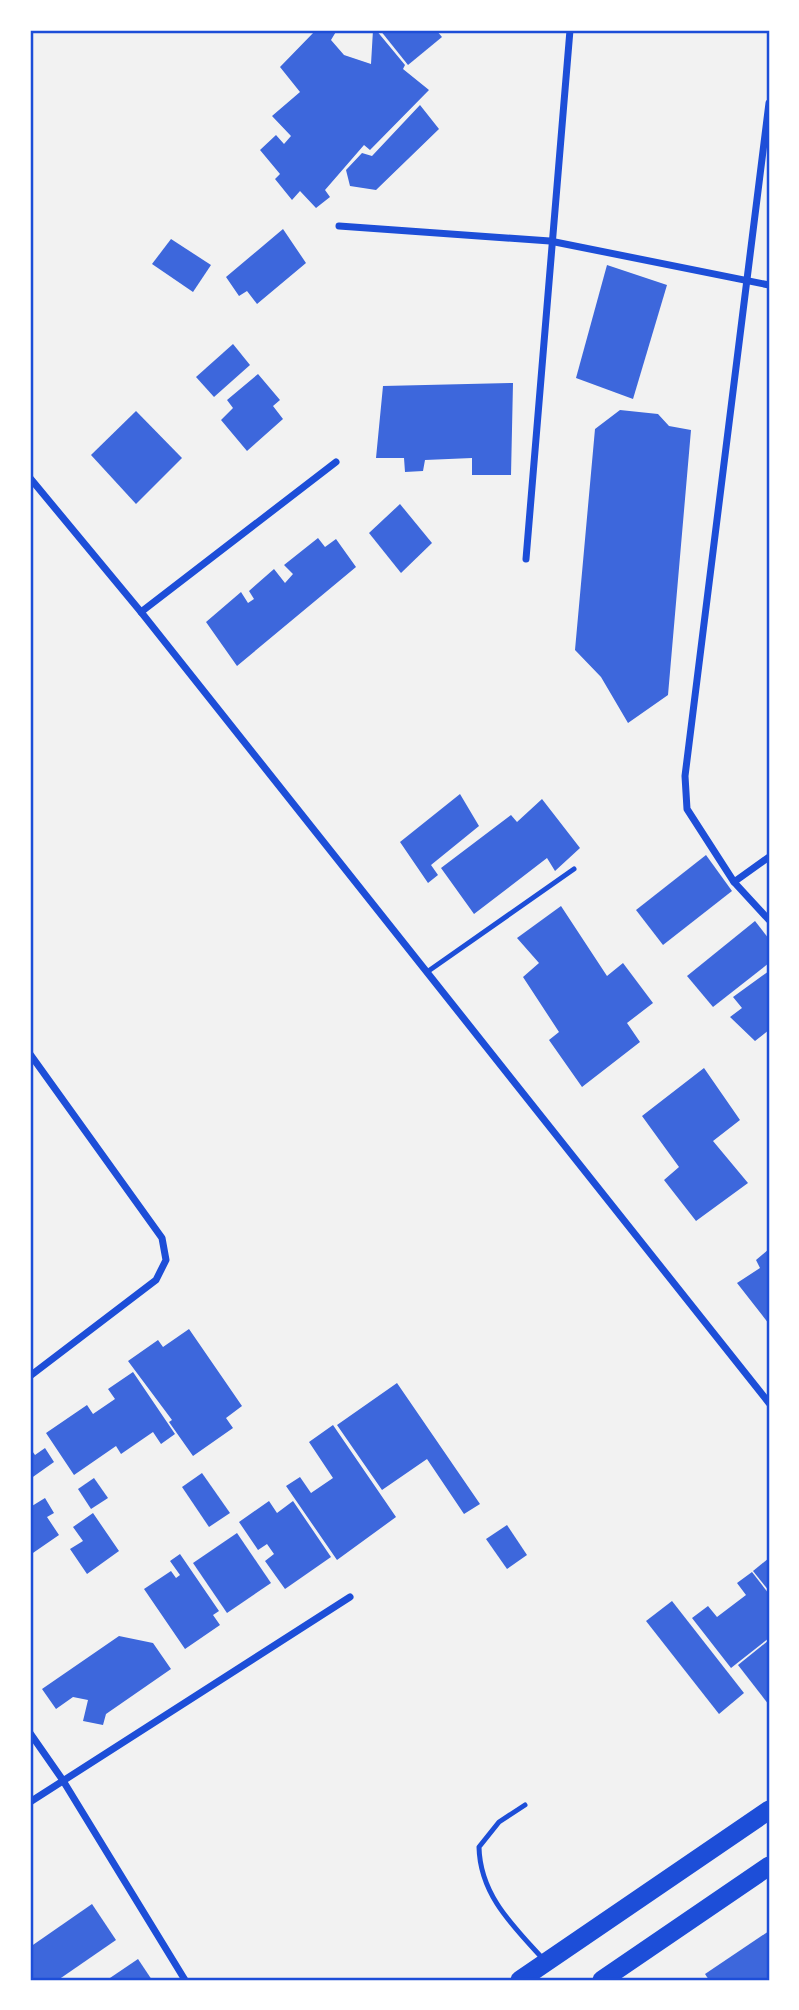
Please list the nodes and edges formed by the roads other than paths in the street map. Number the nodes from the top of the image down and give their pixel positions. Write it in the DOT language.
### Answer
graph roads {
  1 [pos="570,30"];
  2 [pos="769,103"];
  3 [pos="339,226"];
  4 [pos="550,241"];
  5 [pos="748,282"];
  6 [pos="769,285"];
  7 [pos="335,462"];
  8 [pos="30,478"];
  9 [pos="526,559"];
  10 [pos="141,612"];
  11 [pos="769,857"];
  12 [pos="574,869"];
  13 [pos="734,882"];
  14 [pos="769,920"];
  15 [pos="427,972"];
  16 [pos="30,1054"];
  17 [pos="30,1376"];
  18 [pos="769,1403"];
  19 [pos="350,1597"];
  20 [pos="30,1733"];
  21 [pos="62,1779"];
  22 [pos="30,1801"];
  23 [pos="525,1805"];
  24 [pos="769,1810"];
  25 [pos="769,1866"];
  26 [pos="546,1962"];
  27 [pos="185,1980"];
  28 [pos="520,1980"];
  29 [pos="602,1980"];
  1 -- 4 [label="street"];
  2 -- 5 [label="street"];
  3 -- 4 [label="street"];
  4 -- 5 [label="street"];
  4 -- 9 [label="street"];
  5 -- 6 [label="street"];
  5 -- 13 [label="street"];
  7 -- 10 [label="street"];
  8 -- 10 [label="street"];
  10 -- 15 [label="street"];
  11 -- 13 [label="street"];
  12 -- 15 [label="lane"];
  13 -- 14 [label="street"];
  15 -- 18 [label="street"];
  16 -- 17 [label="street"];
  19 -- 21 [label="street"];
  20 -- 21 [label="street"];
  21 -- 22 [label="street"];
  21 -- 27 [label="street"];
  23 -- 26 [label="lane"];
  24 -- 26 [label="highway"];
  25 -- 29 [label="highway"];
  26 -- 28 [label="highway"];
}
